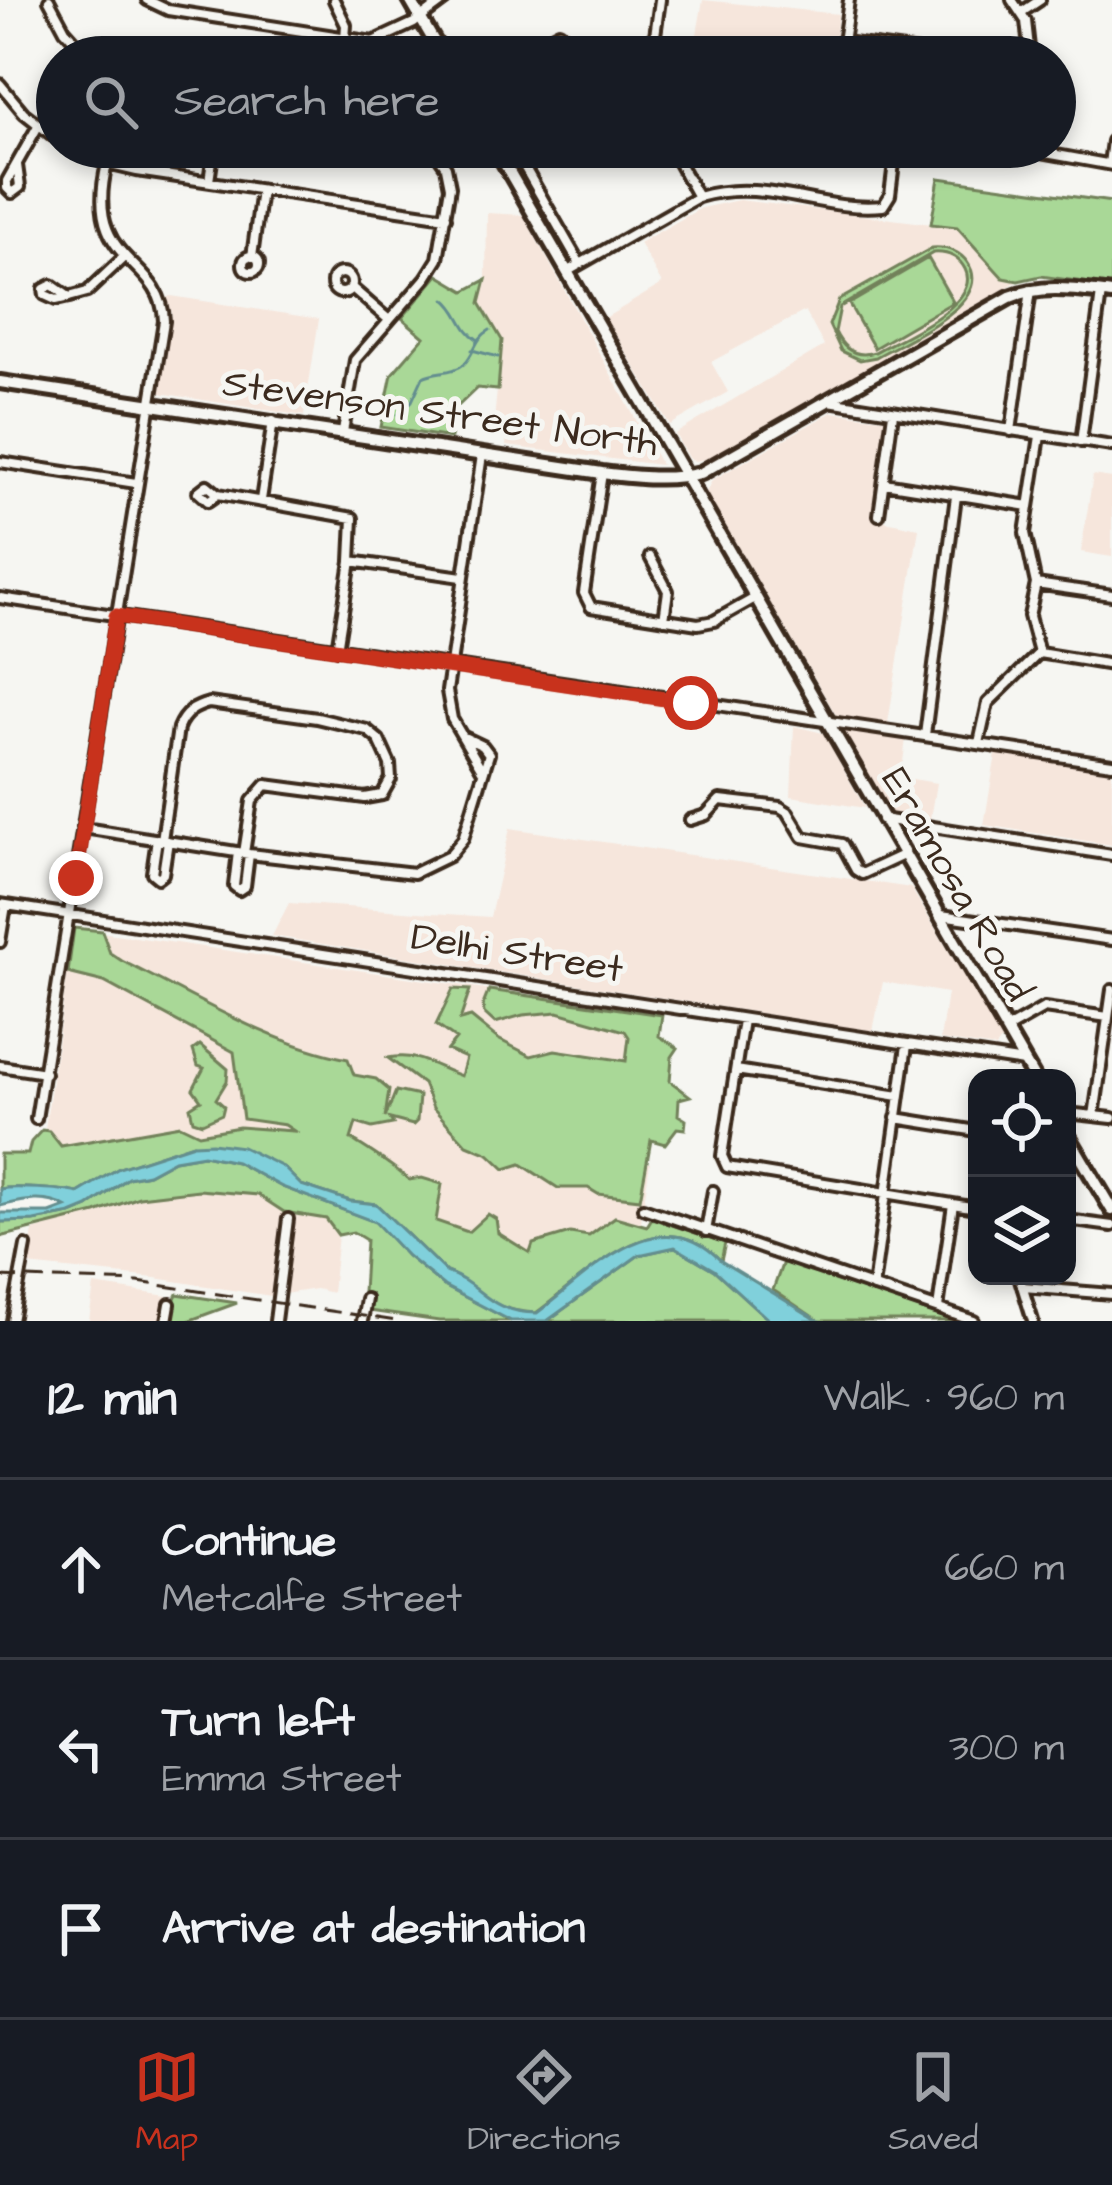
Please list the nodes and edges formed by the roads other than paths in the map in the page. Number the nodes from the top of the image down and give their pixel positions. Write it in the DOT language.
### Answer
graph roads {
  1 [pos="49,0"];
  2 [pos="147,0"];
  3 [pos="334,0"];
  4 [pos="410,0"];
  5 [pos="445,0"];
  6 [pos="660,0"];
  7 [pos="848,0"];
  8 [pos="1012,0"];
  9 [pos="1040,0"];
  10 [pos="1022,12"];
  11 [pos="420,17"];
  12 [pos="70,36"];
  13 [pos="327,36"];
  14 [pos="345,36"];
  15 [pos="387,36"];
  16 [pos="431,36"];
  17 [pos="655,36"];
  18 [pos="845,36"];
  19 [pos="1029,36"];
  20 [pos="0,84"];
  21 [pos="36,124"];
  22 [pos="36,130"];
  23 [pos="1112,141"];
  24 [pos="1076,158"];
  25 [pos="1110,164"];
  26 [pos="17,165"];
  27 [pos="107,168"];
  28 [pos="131,168"];
  29 [pos="210,168"];
  30 [pos="444,168"];
  31 [pos="507,168"];
  32 [pos="525,168"];
  33 [pos="682,168"];
  34 [pos="893,168"];
  35 [pos="208,181"];
  36 [pos="262,190"];
  37 [pos="698,197"];
  38 [pos="446,217"];
  39 [pos="252,256"];
  40 [pos="123,258"];
  41 [pos="580,264"];
  42 [pos="566,272"];
  43 [pos="351,287"];
  44 [pos="1031,289"];
  45 [pos="1107,294"];
  46 [pos="68,297"];
  47 [pos="389,320"];
  48 [pos="0,382"];
  49 [pos="828,401"];
  50 [pos="150,404"];
  51 [pos="893,413"];
  52 [pos="273,421"];
  53 [pos="1012,431"];
  54 [pos="343,432"];
  55 [pos="1040,436"];
  56 [pos="1082,442"];
  57 [pos="1112,446"];
  58 [pos="482,454"];
  59 [pos="0,462"];
  60 [pos="602,473"];
  61 [pos="686,476"];
  62 [pos="136,483"];
  63 [pos="884,483"];
  64 [pos="218,494"];
  65 [pos="956,496"];
  66 [pos="261,500"];
  67 [pos="1029,506"];
  68 [pos="879,515"];
  69 [pos="650,556"];
  70 [pos="351,561"];
  71 [pos="461,578"];
  72 [pos="1036,584"];
  73 [pos="1112,596"];
  74 [pos="0,598"];
  75 [pos="754,598"];
  76 [pos="116,616"];
  77 [pos="664,619"];
  78 [pos="337,649"];
  79 [pos="1039,653"];
  80 [pos="450,665"];
  81 [pos="1112,665"];
  82 [pos="826,722"];
  83 [pos="925,735"];
  84 [pos="979,743"];
  85 [pos="1112,764"];
  86 [pos="882,819"];
  87 [pos="690,820"];
  88 [pos="84,828"];
  89 [pos="162,840"];
  90 [pos="244,853"];
  91 [pos="903,855"];
  92 [pos="1112,855"];
  93 [pos="3,905"];
  94 [pos="70,915"];
  95 [pos="939,915"];
  96 [pos="1112,940"];
  97 [pos="0,942"];
  98 [pos="1112,990"];
  99 [pos="1108,1017"];
  100 [pos="743,1019"];
  101 [pos="1006,1029"];
  102 [pos="907,1045"];
  103 [pos="1025,1062"];
  104 [pos="0,1066"];
  105 [pos="1029,1069"];
  106 [pos="736,1070"];
  107 [pos="45,1073"];
  108 [pos="899,1096"];
  109 [pos="1076,1113"];
  110 [pos="1094,1115"];
  111 [pos="896,1118"];
  112 [pos="1112,1118"];
  113 [pos="36,1119"];
  114 [pos="968,1130"];
  115 [pos="1076,1149"];
  116 [pos="713,1191"];
  117 [pos="885,1193"];
  118 [pos="953,1204"];
  119 [pos="968,1206"];
  120 [pos="643,1208"];
  121 [pos="1112,1210"];
  122 [pos="288,1219"];
  123 [pos="1076,1221"];
  124 [pos="1112,1226"];
  125 [pos="706,1231"];
  126 [pos="26,1246"];
  127 [pos="1022,1285"];
  128 [pos="1049,1285"];
  129 [pos="873,1287"];
  130 [pos="1112,1294"];
  131 [pos="366,1299"];
  132 [pos="170,1304"];
  133 [pos="938,1308"];
  134 [pos="12,1321"];
  135 [pos="166,1321"];
  136 [pos="275,1321"];
  137 [pos="362,1321"];
  138 [pos="974,1321"];
  139 [pos="1033,1321"];
  1 -- 12 [label="street"];
  2 -- 13 [label="street"];
  3 -- 14 [label="street"];
  4 -- 11 [label="main road"];
  5 -- 11 [label="street"];
  6 -- 17 [label="street"];
  7 -- 18 [label="street"];
  8 -- 10 [label="street"];
  9 -- 10 [label="street"];
  10 -- 19 [label="street"];
  11 -- 15 [label="street"];
  11 -- 16 [label="main road"];
  20 -- 21 [label="street"];
  22 -- 26 [label="street"];
  23 -- 25 [label="street"];
  24 -- 25 [label="street"];
  27 -- 40 [label="street"];
  28 -- 35 [label="street"];
  29 -- 35 [label="street"];
  30 -- 38 [label="street"];
  31 -- 42 [label="main road, Eramosa Road"];
  32 -- 41 [label="street"];
  33 -- 37 [label="street"];
  34 -- 37 [label="street"];
  35 -- 36 [label="street"];
  36 -- 38 [label="street"];
  36 -- 39 [label="street"];
  37 -- 41 [label="street"];
  38 -- 47 [label="street"];
  40 -- 46 [label="street"];
  40 -- 50 [label="street"];
  41 -- 42 [label="street"];
  42 -- 61 [label="main road, Eramosa Road"];
  43 -- 47 [label="street"];
  44 -- 45 [label="main road, Stevenson Street North"];
  44 -- 49 [label="main road, Stevenson Street North"];
  44 -- 53 [label="street"];
  45 -- 56 [label="street"];
  47 -- 54 [label="street"];
  48 -- 50 [label="main road, Stevenson Street North"];
  49 -- 51 [label="street"];
  49 -- 61 [label="main road, Stevenson Street North"];
  50 -- 52 [label="main road, Stevenson Street North"];
  50 -- 62 [label="street"];
  51 -- 53 [label="street"];
  51 -- 63 [label="street"];
  52 -- 54 [label="main road, Stevenson Street North"];
  52 -- 66 [label="street"];
  53 -- 55 [label="street"];
  54 -- 58 [label="main road, Stevenson Street North"];
  55 -- 56 [label="street"];
  55 -- 67 [label="street"];
  56 -- 57 [label="street"];
  58 -- 60 [label="main road, Stevenson Street North"];
  58 -- 71 [label="street"];
  59 -- 62 [label="street"];
  60 -- 61 [label="main road, Stevenson Street North"];
  60 -- 77 [label="street"];
  61 -- 75 [label="main road, Eramosa Road"];
  62 -- 76 [label="street"];
  63 -- 65 [label="street"];
  63 -- 68 [label="street"];
  64 -- 66 [label="street"];
  65 -- 67 [label="street"];
  65 -- 83 [label="street"];
  66 -- 70 [label="street"];
  67 -- 72 [label="street"];
  69 -- 77 [label="street"];
  70 -- 71 [label="street"];
  70 -- 78 [label="street"];
  71 -- 80 [label="street"];
  72 -- 73 [label="street"];
  72 -- 79 [label="street"];
  74 -- 76 [label="street"];
  75 -- 77 [label="street"];
  75 -- 82 [label="main road, Eramosa Road"];
  76 -- 78 [label="street"];
  76 -- 88 [label="street"];
  78 -- 80 [label="street"];
  79 -- 81 [label="street"];
  79 -- 84 [label="street"];
  80 -- 82 [label="street"];
  80 -- 90 [label="street"];
  82 -- 83 [label="street"];
  82 -- 86 [label="main road, Eramosa Road"];
  83 -- 84 [label="street"];
  84 -- 85 [label="street"];
  86 -- 91 [label="main road, Eramosa Road"];
  86 -- 92 [label="street"];
  87 -- 91 [label="street"];
  88 -- 89 [label="street"];
  88 -- 94 [label="street"];
  89 -- 90 [label="street"];
  89 -- 90 [label="street"];
  91 -- 95 [label="main road, Eramosa Road"];
  93 -- 94 [label="street, Delhi Street"];
  93 -- 97 [label="street"];
  94 -- 100 [label="street, Delhi Street"];
  94 -- 107 [label="street"];
  95 -- 96 [label="street"];
  95 -- 101 [label="main road, Eramosa Road"];
  98 -- 99 [label="street"];
  99 -- 101 [label="street"];
  99 -- 110 [label="street"];
  100 -- 102 [label="street, Delhi Street"];
  100 -- 106 [label="street"];
  101 -- 103 [label="main road, Eramosa Road"];
  102 -- 103 [label="street, Delhi Street"];
  102 -- 108 [label="street"];
  103 -- 105 [label="main road, Eramosa Road"];
  104 -- 107 [label="street"];
  106 -- 108 [label="street"];
  106 -- 117 [label="street"];
  107 -- 113 [label="street"];
  108 -- 111 [label="street"];
  109 -- 110 [label="street"];
  110 -- 112 [label="street"];
  111 -- 114 [label="street"];
  111 -- 117 [label="street"];
  115 -- 121 [label="main road"];
  116 -- 125 [label="street"];
  117 -- 118 [label="street"];
  117 -- 129 [label="street"];
  118 -- 119 [label="street"];
  118 -- 133 [label="street"];
  120 -- 125 [label="street"];
  122 -- 136 [label="street"];
  123 -- 124 [label="street"];
  125 -- 129 [label="street"];
  126 -- 134 [label="street"];
  127 -- 139 [label="street"];
  128 -- 130 [label="street"];
  129 -- 133 [label="street"];
  131 -- 137 [label="street"];
  132 -- 135 [label="street"];
  133 -- 138 [label="street"];
}
